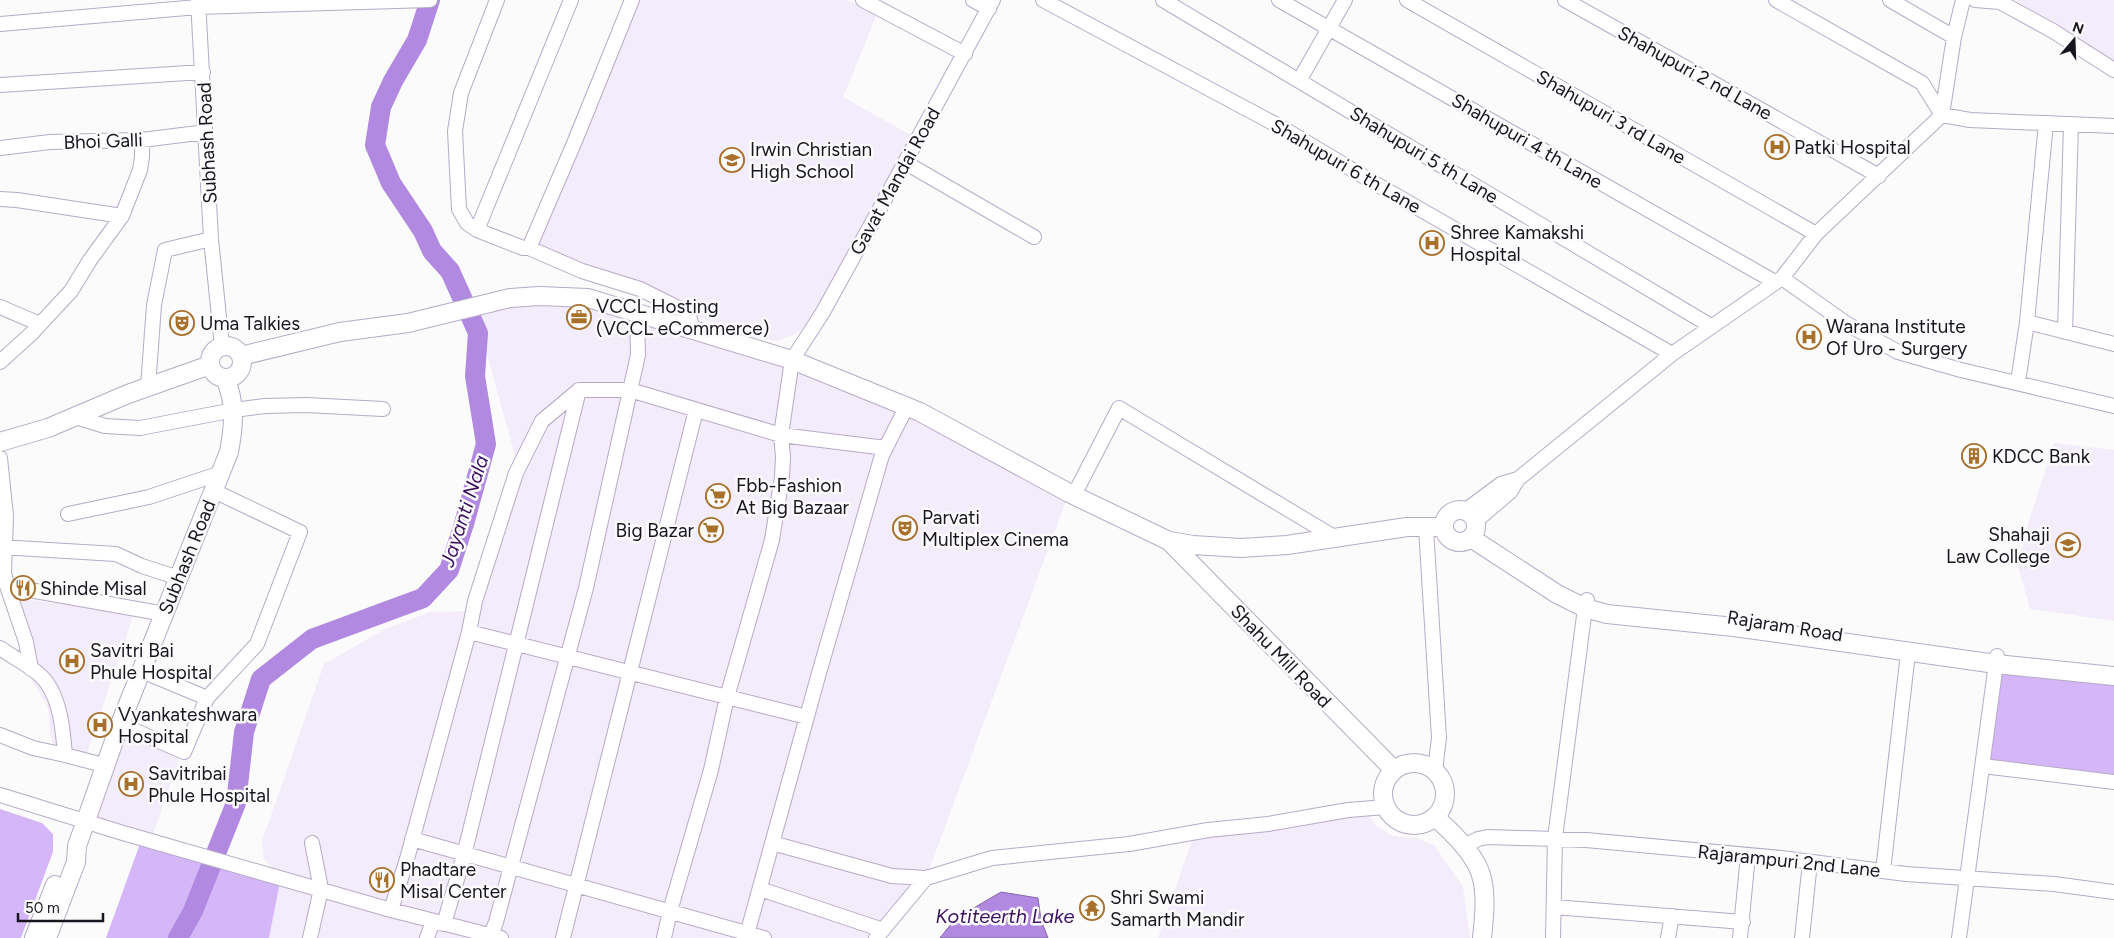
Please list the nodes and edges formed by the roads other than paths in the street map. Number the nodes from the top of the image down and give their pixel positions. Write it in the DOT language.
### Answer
graph roads {
  1 [pos="430,0"];
  2 [pos="497,0"];
  3 [pos="571,0"];
  4 [pos="632,0"];
  5 [pos="863,0"];
  6 [pos="973,0"];
  7 [pos="1043,0"];
  8 [pos="1163,0"];
  9 [pos="1279,0"];
  10 [pos="1345,0"];
  11 [pos="1407,0"];
  12 [pos="1565,0"];
  13 [pos="1776,0"];
  14 [pos="1890,0"];
  15 [pos="1963,0"];
  16 [pos="1975,0"];
  17 [pos="410,1"];
  18 [pos="198,3"];
  19 [pos="991,4"];
  20 [pos="0,24"];
  21 [pos="1329,28"];
  22 [pos="1954,37"];
  23 [pos="965,54"];
  24 [pos="2114,70"];
  25 [pos="203,72"];
  26 [pos="1299,81"];
  27 [pos="0,85"];
  28 [pos="1942,115"];
  29 [pos="2046,123"];
  30 [pos="2071,124"];
  31 [pos="2114,126"];
  32 [pos="206,132"];
  33 [pos="142,140"];
  34 [pos="0,148"];
  35 [pos="906,163"];
  36 [pos="1878,176"];
  37 [pos="0,199"];
  38 [pos="122,216"];
  39 [pos="477,230"];
  40 [pos="1816,234"];
  41 [pos="1034,238"];
  42 [pos="211,239"];
  43 [pos="529,248"];
  44 [pos="1779,280"];
  45 [pos="0,307"];
  46 [pos="637,312"];
  47 [pos="2028,322"];
  48 [pos="40,324"];
  49 [pos="1711,326"];
  50 [pos="694,329"];
  51 [pos="2065,332"];
  52 [pos="2114,344"];
  53 [pos="222,346"];
  54 [pos="1672,354"];
  55 [pos="241,356"];
  56 [pos="792,360"];
  57 [pos="0,362"];
  58 [pos="210,365"];
  59 [pos="225,378"];
  60 [pos="2018,382"];
  61 [pos="148,387"];
  62 [pos="579,390"];
  63 [pos="630,390"];
  64 [pos="906,406"];
  65 [pos="2114,406"];
  66 [pos="383,409"];
  67 [pos="234,410"];
  68 [pos="696,410"];
  69 [pos="76,417"];
  70 [pos="781,435"];
  71 [pos="0,442"];
  72 [pos="886,448"];
  73 [pos="0,458"];
  74 [pos="221,472"];
  75 [pos="214,491"];
  76 [pos="1074,495"];
  77 [pos="68,514"];
  78 [pos="1473,524"];
  79 [pos="1435,527"];
  80 [pos="1334,538"];
  81 [pos="1169,541"];
  82 [pos="3,548"];
  83 [pos="179,578"];
  84 [pos="7,586"];
  85 [pos="1586,604"];
  86 [pos="165,614"];
  87 [pos="469,632"];
  88 [pos="516,643"];
  89 [pos="0,648"];
  90 [pos="1908,653"];
  91 [pos="567,656"];
  92 [pos="1996,660"];
  93 [pos="31,669"];
  94 [pos="2114,669"];
  95 [pos="142,671"];
  96 [pos="632,672"];
  97 [pos="2114,676"];
  98 [pos="727,696"];
  99 [pos="206,698"];
  100 [pos="807,717"];
  101 [pos="120,724"];
  102 [pos="0,735"];
  103 [pos="65,755"];
  104 [pos="107,766"];
  105 [pos="1983,766"];
  106 [pos="1394,770"];
  107 [pos="1435,770"];
  108 [pos="2114,782"];
  109 [pos="0,795"];
  110 [pos="1386,807"];
  111 [pos="1435,817"];
  112 [pos="87,821"];
  113 [pos="1555,838"];
  114 [pos="412,840"];
  115 [pos="312,843"];
  116 [pos="772,843"];
  117 [pos="77,846"];
  118 [pos="1465,846"];
  119 [pos="464,855"];
  120 [pos="1748,855"];
  121 [pos="1810,862"];
  122 [pos="511,868"];
  123 [pos="1883,871"];
  124 [pos="926,878"];
  125 [pos="1967,878"];
  126 [pos="577,886"];
  127 [pos="321,889"];
  128 [pos="760,890"];
  129 [pos="2114,892"];
  130 [pos="1554,906"];
  131 [pos="392,910"];
  132 [pos="670,911"];
  133 [pos="1672,916"];
  134 [pos="1743,922"];
  135 [pos="438,923"];
  136 [pos="879,934"];
  137 [pos="747,936"];
  138 [pos="494,937"];
  139 [pos="34,938"];
  140 [pos="47,938"];
  141 [pos="310,938"];
  142 [pos="427,938"];
  143 [pos="563,938"];
  144 [pos="664,938"];
  145 [pos="764,938"];
  146 [pos="1482,938"];
  147 [pos="1553,938"];
  148 [pos="1668,938"];
  149 [pos="1740,938"];
  150 [pos="1802,938"];
  151 [pos="1959,938"];
  1 -- 17 [label="street"];
  2 -- 39 [label="street"];
  3 -- 39 [label="street"];
  4 -- 43 [label="street"];
  5 -- 23 [label="street"];
  6 -- 19 [label="street"];
  7 -- 54 [label="street, Shahupuri 6 th Lane"];
  8 -- 26 [label="street, Shahupuri 5 th Lane"];
  9 -- 21 [label="street, Shahupuri 4 th Lane"];
  10 -- 21 [label="street"];
  11 -- 40 [label="street, Shahupuri 3 rd Lane"];
  12 -- 36 [label="street, Shahupuri 2 nd Lane"];
  13 -- 28 [label="street"];
  14 -- 22 [label="street"];
  15 -- 22 [label="street"];
  16 -- 24 [label="street"];
  17 -- 18 [label="street"];
  18 -- 20 [label="street"];
  18 -- 25 [label="street, Subhash Road"];
  19 -- 23 [label="street, Gavat Mandai Road"];
  21 -- 26 [label="street"];
  21 -- 44 [label="street, Shahupuri 4 th Lane"];
  22 -- 28 [label="street"];
  23 -- 35 [label="street, Gavat Mandai Road"];
  25 -- 27 [label="street"];
  25 -- 32 [label="street, Subhash Road"];
  26 -- 49 [label="street, Shahupuri 5 th Lane"];
  28 -- 29 [label="street"];
  28 -- 36 [label="street"];
  29 -- 30 [label="street"];
  29 -- 47 [label="street"];
  30 -- 31 [label="street"];
  30 -- 51 [label="street"];
  32 -- 33 [label="street, Bhoi Galli"];
  32 -- 42 [label="street, Subhash Road"];
  33 -- 34 [label="street, Bhoi Galli"];
  33 -- 38 [label="street"];
  35 -- 41 [label="street"];
  35 -- 56 [label="street, Gavat Mandai Road"];
  36 -- 40 [label="street"];
  37 -- 38 [label="street"];
  38 -- 48 [label="street"];
  39 -- 43 [label="street"];
  40 -- 44 [label="street"];
  42 -- 53 [label="street, Subhash Road"];
  42 -- 61 [label="street"];
  43 -- 50 [label="street"];
  44 -- 49 [label="street"];
  44 -- 60 [label="street, Shahupuri 4 th Lane"];
  45 -- 48 [label="street"];
  46 -- 50 [label="main road"];
  46 -- 55 [label="main road"];
  46 -- 63 [label="street"];
  47 -- 51 [label="street"];
  47 -- 60 [label="street"];
  48 -- 57 [label="street"];
  49 -- 54 [label="street"];
  50 -- 56 [label="main road"];
  51 -- 52 [label="street"];
  53 -- 55 [label="main road"];
  53 -- 58 [label="main road"];
  54 -- 78 [label="street"];
  55 -- 59 [label="main road"];
  56 -- 64 [label="main road"];
  56 -- 70 [label="street"];
  58 -- 59 [label="main road"];
  58 -- 61 [label="main road"];
  59 -- 67 [label="main road, Subhash Road"];
  60 -- 65 [label="street, Shahupuri 4 th Lane"];
  61 -- 69 [label="main road"];
  62 -- 63 [label="street"];
  62 -- 87 [label="street"];
  62 -- 88 [label="street"];
  63 -- 68 [label="street"];
  63 -- 91 [label="street"];
  64 -- 72 [label="street"];
  64 -- 76 [label="main road"];
  66 -- 67 [label="street"];
  67 -- 69 [label="street"];
  67 -- 74 [label="main road, Subhash Road"];
  68 -- 70 [label="street"];
  68 -- 96 [label="street"];
  69 -- 71 [label="main road"];
  70 -- 72 [label="street"];
  70 -- 98 [label="street"];
  72 -- 100 [label="street"];
  73 -- 82 [label="street"];
  74 -- 75 [label="main road, Subhash Road"];
  74 -- 77 [label="street"];
  75 -- 83 [label="main road, Subhash Road"];
  75 -- 99 [label="street"];
  76 -- 80 [label="street"];
  76 -- 81 [label="main road"];
  78 -- 79 [label="main road"];
  78 -- 79 [label="main road"];
  78 -- 85 [label="main road, Rajaram Road"];
  79 -- 80 [label="main road"];
  79 -- 107 [label="street"];
  80 -- 81 [label="main road"];
  81 -- 106 [label="main road, Shahu Mill Road"];
  82 -- 83 [label="street"];
  82 -- 84 [label="street"];
  83 -- 86 [label="main road, Subhash Road"];
  84 -- 86 [label="street"];
  84 -- 93 [label="street"];
  85 -- 90 [label="main road"];
  85 -- 92 [label="main road, Rajaram Road"];
  85 -- 113 [label="street"];
  86 -- 95 [label="main road, Subhash Road"];
  87 -- 88 [label="street"];
  87 -- 114 [label="street"];
  88 -- 91 [label="street"];
  88 -- 119 [label="street"];
  89 -- 93 [label="street"];
  90 -- 92 [label="main road"];
  90 -- 123 [label="street"];
  91 -- 96 [label="street"];
  91 -- 122 [label="street"];
  92 -- 94 [label="main road, Rajaram Road"];
  92 -- 97 [label="main road"];
  92 -- 105 [label="street"];
  93 -- 103 [label="street"];
  95 -- 99 [label="street"];
  95 -- 101 [label="main road, Subhash Road"];
  96 -- 98 [label="street"];
  96 -- 126 [label="street"];
  98 -- 100 [label="street"];
  98 -- 132 [label="street"];
  99 -- 101 [label="street"];
  100 -- 116 [label="street"];
  101 -- 104 [label="main road, Subhash Road"];
  102 -- 103 [label="street"];
  103 -- 104 [label="street"];
  104 -- 112 [label="main road, Subhash Road"];
  105 -- 108 [label="street"];
  105 -- 125 [label="street"];
  106 -- 107 [label="main road"];
  106 -- 110 [label="main road"];
  107 -- 111 [label="main road"];
  109 -- 112 [label="street"];
  110 -- 111 [label="main road"];
  110 -- 124 [label="street"];
  111 -- 118 [label="main road"];
  112 -- 117 [label="main road, Subhash Road"];
  112 -- 127 [label="street"];
  113 -- 118 [label="street, Rajarampuri 2nd Lane"];
  113 -- 120 [label="street, Rajarampuri 2nd Lane"];
  113 -- 130 [label="street"];
  114 -- 119 [label="street"];
  114 -- 131 [label="street"];
  115 -- 127 [label="street"];
  116 -- 124 [label="street"];
  116 -- 128 [label="street"];
  117 -- 139 [label="main road, Subhash Road"];
  117 -- 140 [label="main road, Subhash Road"];
  118 -- 146 [label="main road"];
  119 -- 122 [label="street"];
  119 -- 135 [label="street"];
  120 -- 121 [label="street, Rajarampuri 2nd Lane"];
  120 -- 134 [label="street"];
  121 -- 123 [label="street, Rajarampuri 2nd Lane"];
  121 -- 150 [label="street"];
  122 -- 126 [label="street"];
  122 -- 138 [label="street"];
  123 -- 125 [label="street, Rajarampuri 2nd Lane"];
  124 -- 136 [label="street"];
  125 -- 129 [label="street, Rajarampuri 2nd Lane"];
  125 -- 151 [label="street"];
  126 -- 132 [label="street"];
  126 -- 143 [label="street"];
  127 -- 131 [label="street"];
  127 -- 141 [label="street"];
  128 -- 136 [label="street"];
  128 -- 137 [label="street"];
  130 -- 133 [label="street"];
  130 -- 147 [label="street"];
  131 -- 135 [label="street"];
  132 -- 137 [label="street"];
  132 -- 144 [label="street"];
  133 -- 134 [label="street"];
  133 -- 148 [label="street"];
  134 -- 149 [label="street"];
  135 -- 138 [label="street"];
  135 -- 142 [label="street"];
  137 -- 145 [label="street"];
}
